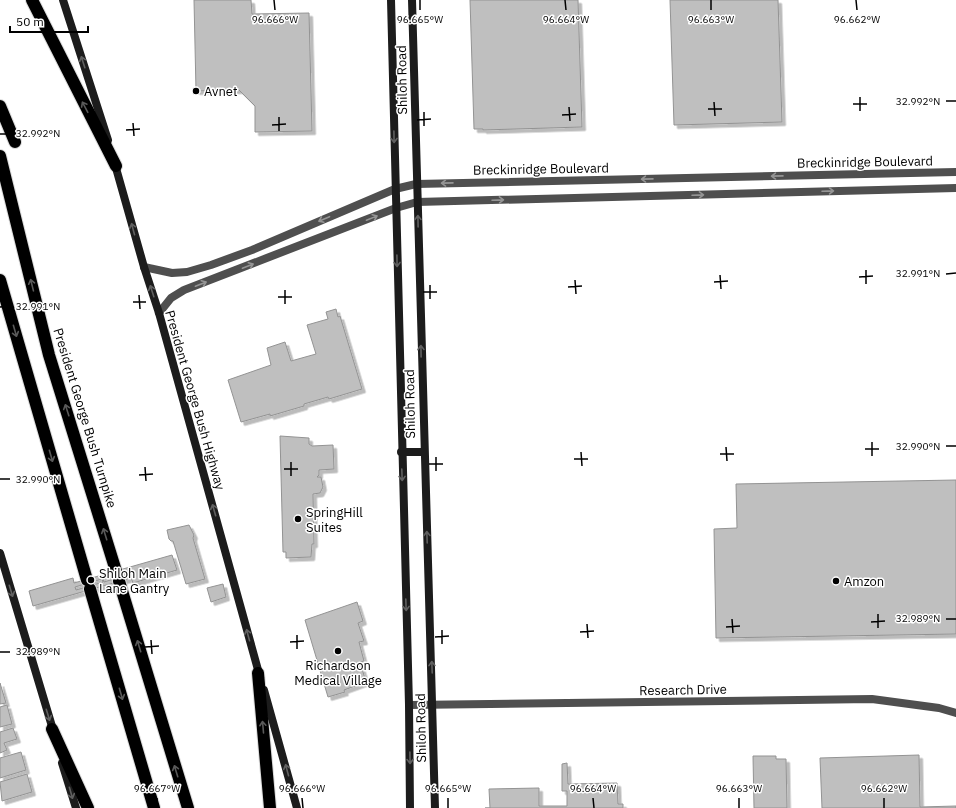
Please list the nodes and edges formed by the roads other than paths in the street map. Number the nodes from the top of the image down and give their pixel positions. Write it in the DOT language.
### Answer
graph roads {
  1 [pos="32,0"];
  2 [pos="63,0"];
  3 [pos="390,0"];
  4 [pos="412,0"];
  5 [pos="0,106"];
  6 [pos="15,142"];
  7 [pos="0,156"];
  8 [pos="116,166"];
  9 [pos="956,172"];
  10 [pos="416,184"];
  11 [pos="956,188"];
  12 [pos="395,189"];
  13 [pos="417,202"];
  14 [pos="396,208"];
  15 [pos="258,246"];
  16 [pos="266,259"];
  17 [pos="144,266"];
  18 [pos="0,280"];
  19 [pos="159,313"];
  20 [pos="402,452"];
  21 [pos="423,452"];
  22 [pos="0,553"];
  23 [pos="258,673"];
  24 [pos="409,705"];
  25 [pos="433,706"];
  26 [pos="956,713"];
  27 [pos="52,729"];
  28 [pos="76,808"];
  29 [pos="88,808"];
  30 [pos="154,808"];
  31 [pos="188,808"];
  32 [pos="270,808"];
  33 [pos="297,808"];
  34 [pos="410,808"];
  35 [pos="435,808"];
  8 -- 1 [label="highway, one-way"];
  8 -- 2 [label="main road, President George Bush Highway, one-way"];
  3 -- 12 [label="main road, Shiloh Road, one-way"];
  4 -- 10 [label="main road, Shiloh Road"];
  5 -- 6 [label="highway"];
  31 -- 7 [label="highway, President George Bush Turnpike, one-way"];
  17 -- 8 [label="main road, President George Bush Highway, one-way"];
  9 -- 10 [label="street, Breckinridge Boulevard, one-way"];
  10 -- 12 [label="street, Breckinridge Boulevard"];
  10 -- 13 [label="main road, Shiloh Road"];
  13 -- 11 [label="street, one-way"];
  12 -- 14 [label="main road, Shiloh Road"];
  12 -- 15 [label="street, Breckinridge Boulevard, one-way"];
  13 -- 14 [label="street"];
  21 -- 13 [label="main road, Shiloh Road, one-way"];
  16 -- 14 [label="street, one-way"];
  14 -- 20 [label="main road, Shiloh Road, one-way"];
  15 -- 16 [label="street"];
  15 -- 17 [label="street, Breckinridge Boulevard"];
  19 -- 16 [label="street, one-way"];
  19 -- 17 [label="main road, President George Bush Highway, one-way"];
  18 -- 30 [label="highway, one-way"];
  23 -- 19 [label="main road, President George Bush Highway, one-way"];
  20 -- 21 [label="main road"];
  20 -- 24 [label="main road, Shiloh Road, one-way"];
  25 -- 21 [label="main road, Shiloh Road, one-way"];
  22 -- 27 [label="main road, one-way"];
  32 -- 23 [label="highway, one-way"];
  33 -- 23 [label="main road, President George Bush Highway, one-way"];
  24 -- 25 [label="street, Research Drive"];
  24 -- 34 [label="main road, Shiloh Road, one-way"];
  25 -- 26 [label="street, Research Drive"];
  25 -- 35 [label="main road, Shiloh Road"];
  27 -- 28 [label="main road, one-way"];
  27 -- 29 [label="highway"];
}
